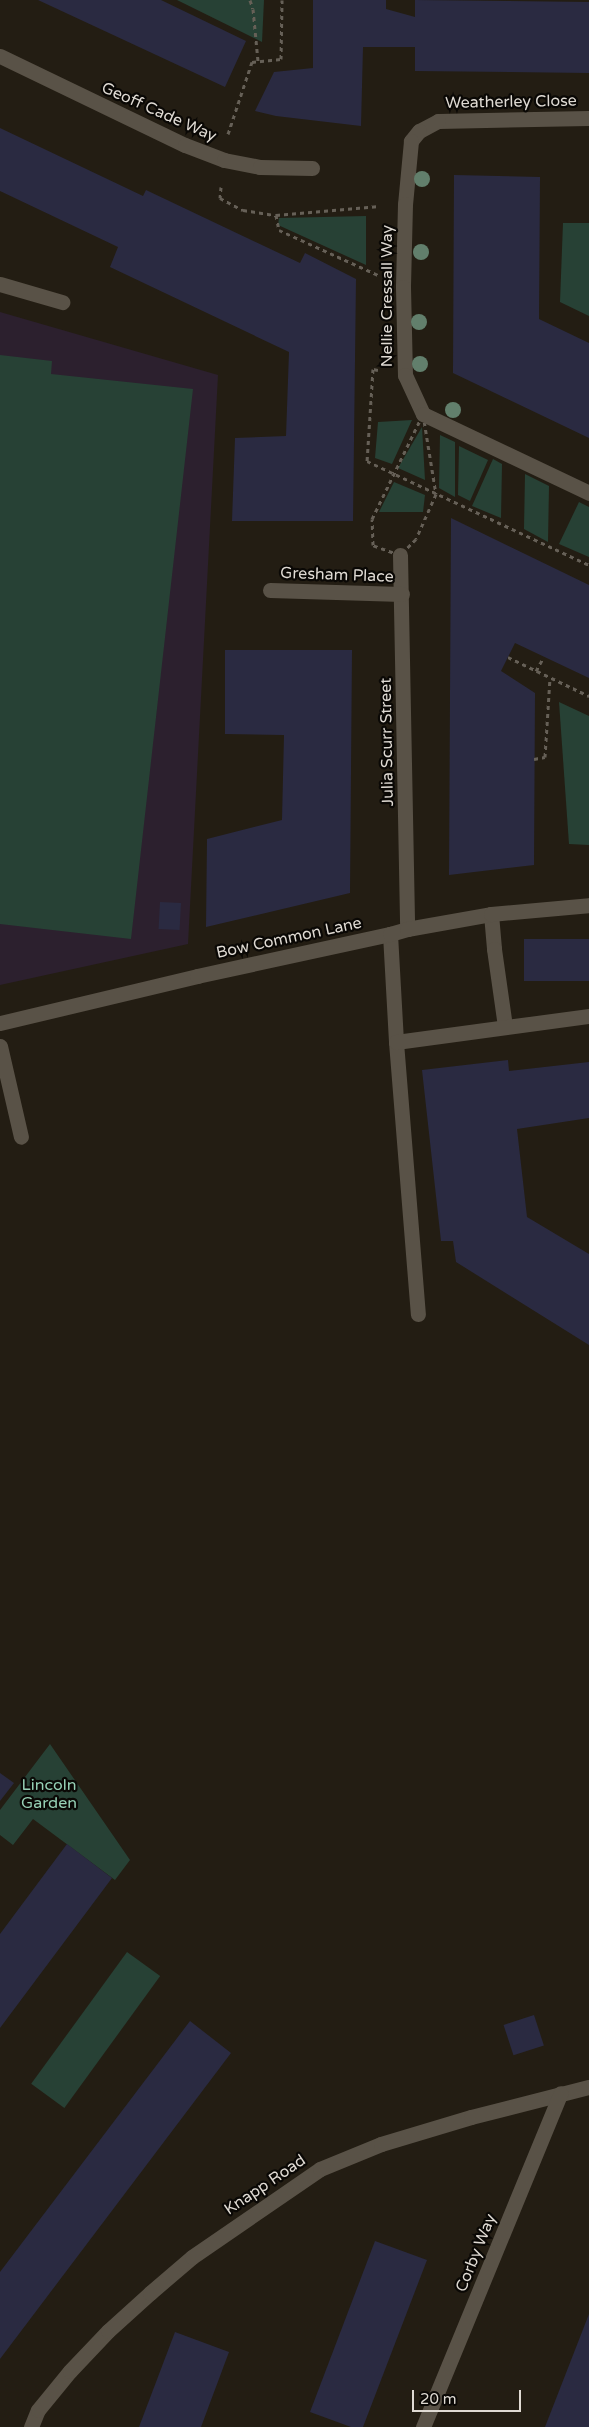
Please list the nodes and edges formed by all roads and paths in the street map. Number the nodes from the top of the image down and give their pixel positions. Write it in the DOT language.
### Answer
graph roads {
  1 [pos="250,0"];
  2 [pos="282,0"];
  3 [pos="0,56"];
  4 [pos="258,61"];
  5 [pos="589,118"];
  6 [pos="411,141"];
  7 [pos="224,160"];
  8 [pos="312,168"];
  9 [pos="405,204"];
  10 [pos="276,215"];
  11 [pos="0,284"];
  12 [pos="403,287"];
  13 [pos="62,302"];
  14 [pos="405,375"];
  15 [pos="422,414"];
  16 [pos="393,474"];
  17 [pos="589,493"];
  18 [pos="436,494"];
  19 [pos="400,555"];
  20 [pos="589,565"];
  21 [pos="270,590"];
  22 [pos="402,594"];
  23 [pos="508,658"];
  24 [pos="542,660"];
  25 [pos="536,671"];
  26 [pos="550,678"];
  27 [pos="589,696"];
  28 [pos="534,759"];
  29 [pos="589,905"];
  30 [pos="491,914"];
  31 [pos="407,929"];
  32 [pos="390,934"];
  33 [pos="589,1016"];
  34 [pos="0,1024"];
  35 [pos="505,1026"];
  36 [pos="396,1042"];
  37 [pos="0,1046"];
  38 [pos="21,1137"];
  39 [pos="418,1314"];
  40 [pos="589,2088"];
  41 [pos="561,2093"];
  42 [pos="31,2427"];
  43 [pos="423,2427"];
  1 -- 4 [label="path"];
  2 -- 4 [label="path"];
  3 -- 7 [label="street, Geoff Cade Way"];
  4 -- 7 [label="path"];
  5 -- 6 [label="street, Weatherley Close"];
  6 -- 9 [label="street, Nellie Cressall Way"];
  7 -- 8 [label="street, Geoff Cade Way"];
  7 -- 10 [label="path"];
  9 -- 10 [label="path"];
  9 -- 12 [label="street, Nellie Cressall Way"];
  10 -- 12 [label="path"];
  11 -- 13 [label="street"];
  12 -- 14 [label="street, Nellie Cressall Way"];
  14 -- 15 [label="street, Nellie Cressall Way"];
  14 -- 16 [label="path"];
  15 -- 16 [label="path"];
  15 -- 17 [label="street"];
  15 -- 18 [label="path"];
  16 -- 18 [label="path"];
  16 -- 19 [label="path"];
  18 -- 19 [label="path"];
  18 -- 20 [label="path"];
  19 -- 22 [label="street, Julia Scurr Street"];
  21 -- 22 [label="street, Gresham Place"];
  22 -- 31 [label="street, Julia Scurr Street"];
  23 -- 25 [label="path"];
  24 -- 25 [label="path"];
  25 -- 26 [label="path"];
  26 -- 27 [label="path"];
  26 -- 28 [label="path"];
  29 -- 30 [label="street, Bow Common Lane"];
  30 -- 31 [label="street, Bow Common Lane"];
  30 -- 35 [label="street"];
  31 -- 32 [label="street, Bow Common Lane"];
  32 -- 34 [label="street, Bow Common Lane"];
  32 -- 36 [label="street"];
  33 -- 35 [label="street"];
  35 -- 36 [label="street"];
  36 -- 39 [label="street"];
  37 -- 38 [label="street"];
  40 -- 41 [label="street, Knapp Road"];
  41 -- 42 [label="street, Knapp Road"];
  41 -- 43 [label="street, Corby Way"];
}
